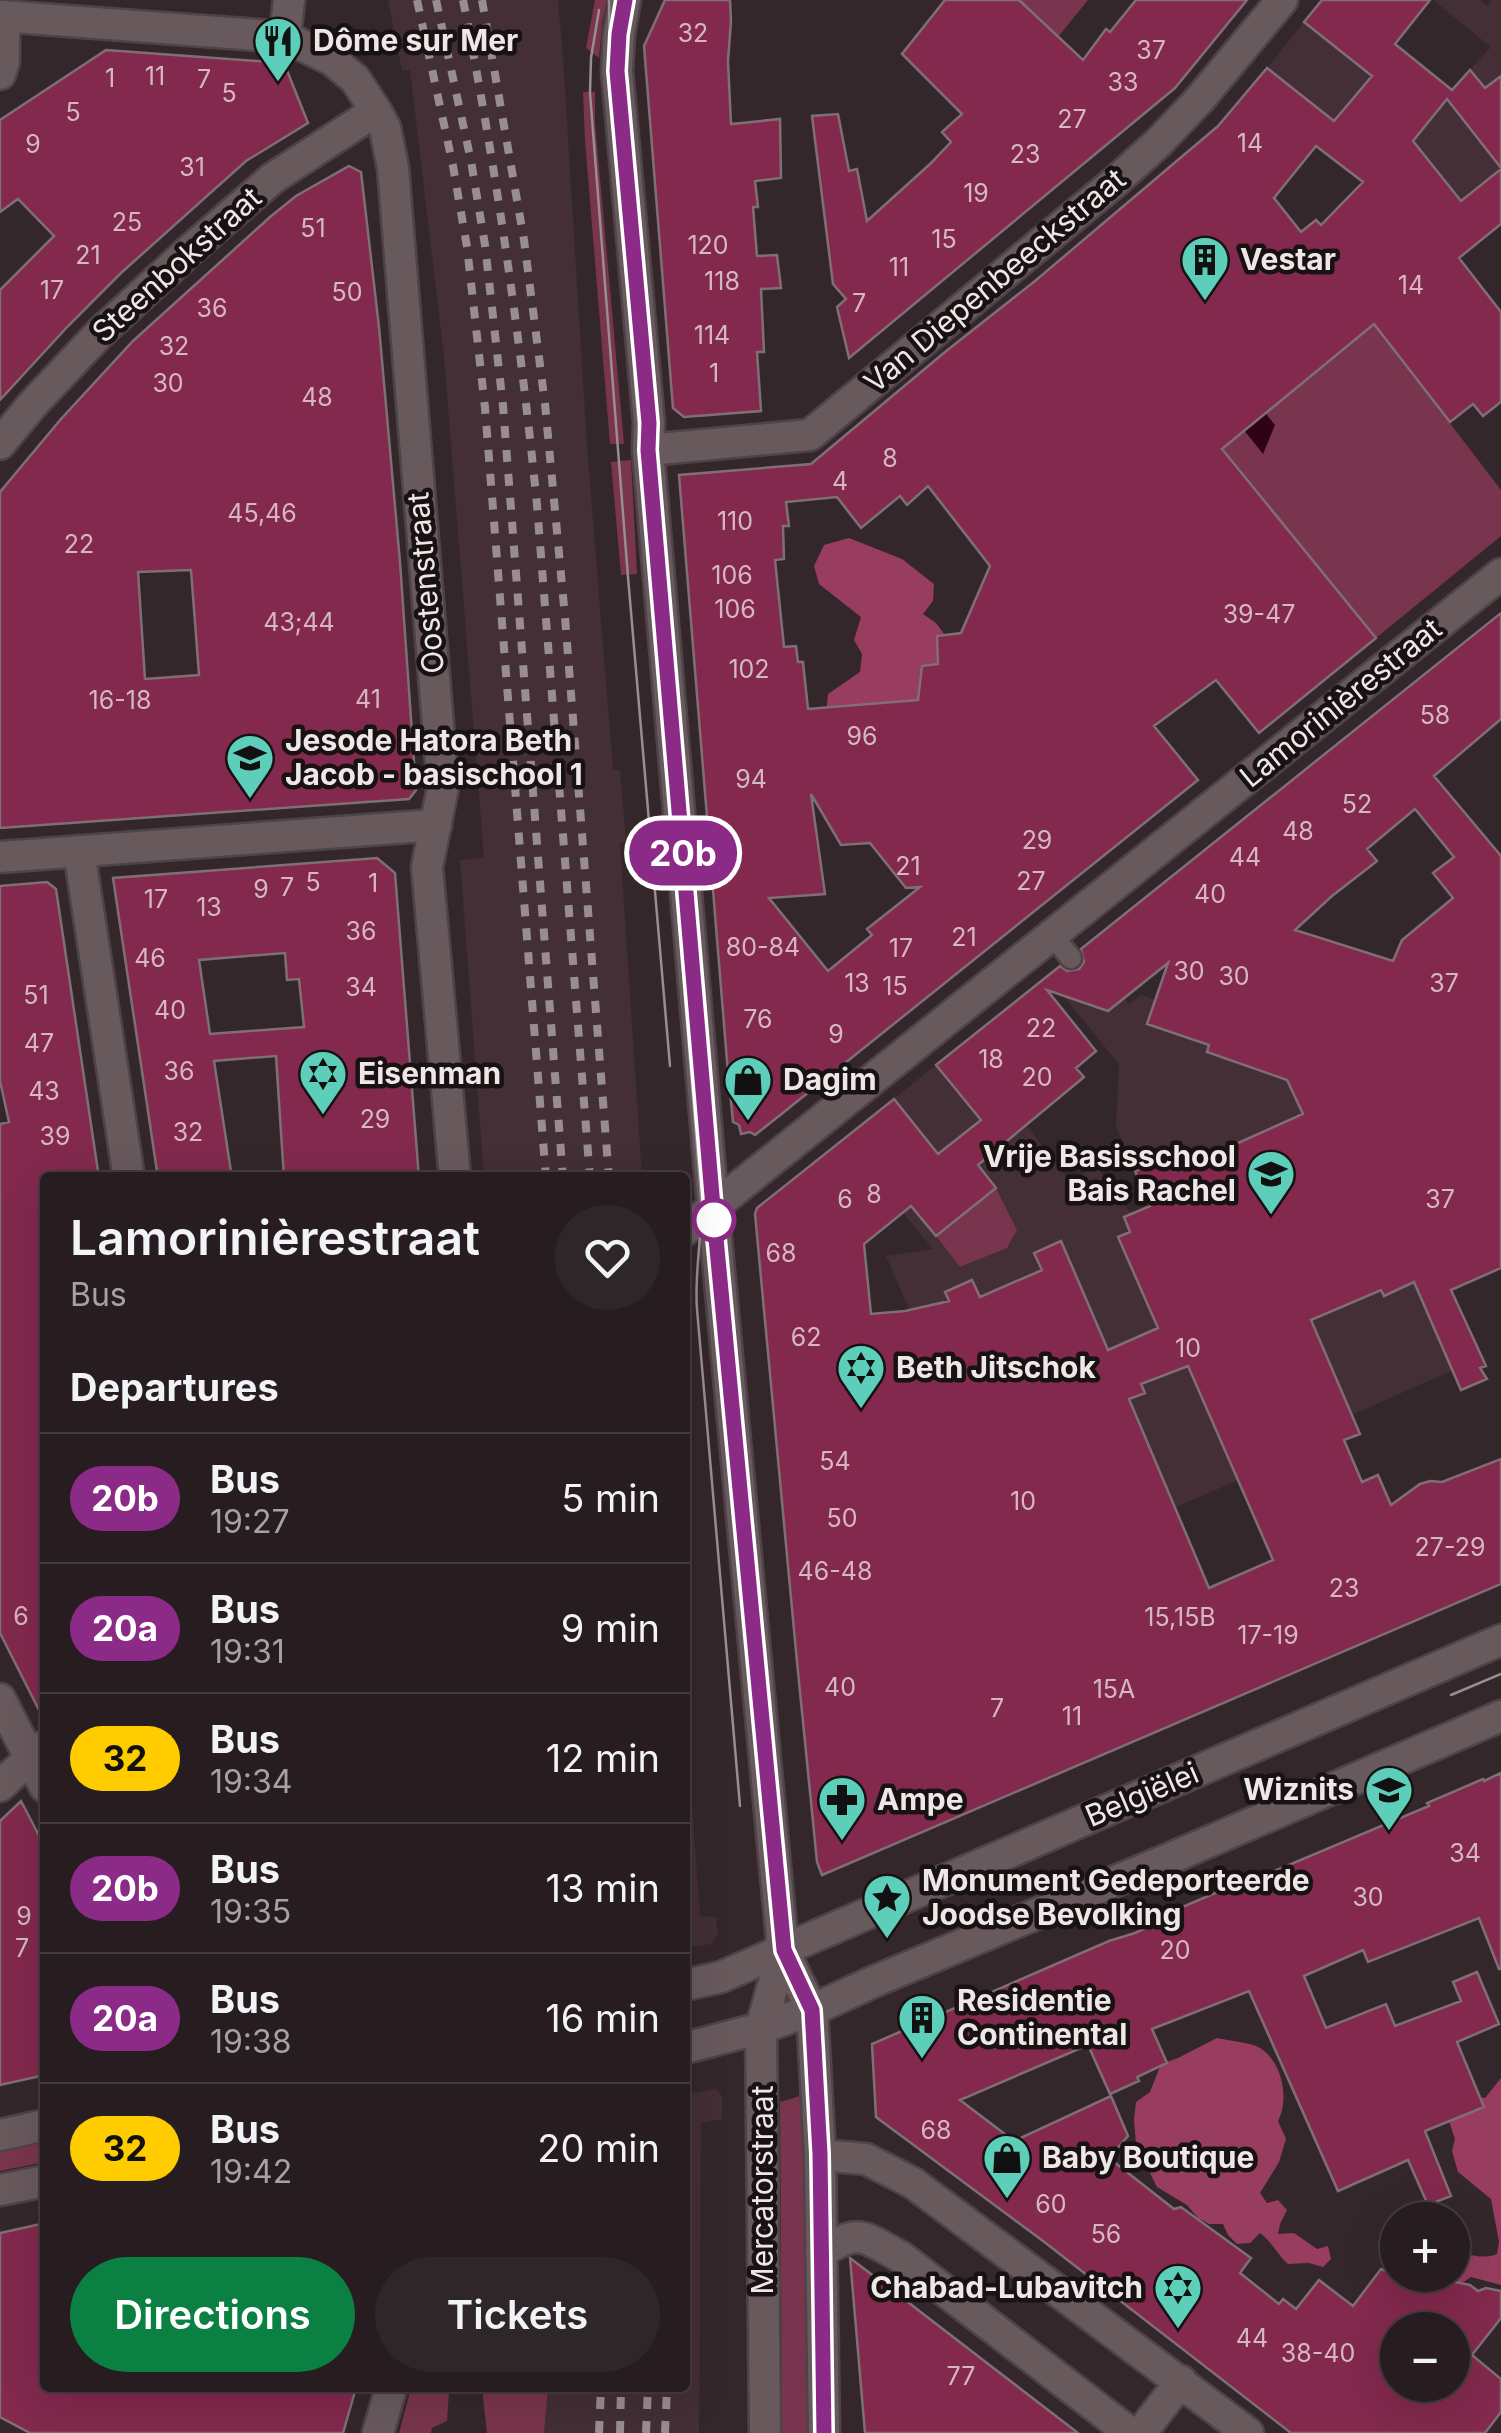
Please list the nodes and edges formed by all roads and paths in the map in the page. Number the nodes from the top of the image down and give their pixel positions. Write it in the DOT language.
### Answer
graph roads {
  1 [pos="289,0"];
  2 [pos="625,0"];
  3 [pos="1282,0"];
  4 [pos="2,16"];
  5 [pos="285,36"];
  6 [pos="0,74"];
  7 [pos="376,111"];
  8 [pos="0,444"];
  9 [pos="648,450"];
  10 [pos="1501,574"];
  11 [pos="436,825"];
  12 [pos="79,851"];
  13 [pos="0,856"];
  14 [pos="127,1172"];
  15 [pos="453,1172"];
  16 [pos="713,1207"];
  17 [pos="690,1226"];
  18 [pos="1501,1640"];
  19 [pos="0,1698"];
  20 [pos="1501,1716"];
  21 [pos="38,1751"];
  22 [pos="0,1786"];
  23 [pos="784,1950"];
  24 [pos="690,1984"];
  25 [pos="812,2010"];
  26 [pos="762,2028"];
  27 [pos="690,2047"];
  28 [pos="40,2126"];
  29 [pos="0,2135"];
  30 [pos="820,2154"];
  31 [pos="40,2182"];
  32 [pos="0,2190"];
  33 [pos="821,2252"];
  34 [pos="1181,2382"];
  35 [pos="390,2392"];
  36 [pos="378,2433"];
  37 [pos="765,2433"];
  38 [pos="824,2433"];
  39 [pos="1130,2433"];
  40 [pos="1141,2433"];
  41 [pos="1248,2433"];
  1 -- 5 [label="street"];
  2 -- 9 [label="street, Mercatorstraat"];
  3 -- 9 [label="street, Van Diepenbeeckstraat"];
  4 -- 5 [label="street"];
  4 -- 6 [label="street"];
  5 -- 7 [label="street, Oostenstraat"];
  7 -- 8 [label="street, Steenbokstraat"];
  7 -- 11 [label="street, Oostenstraat"];
  9 -- 16 [label="street, Mercatorstraat"];
  10 -- 16 [label="street, Lamorinièrestraat"];
  11 -- 12 [label="street"];
  11 -- 15 [label="street, Oostenstraat"];
  12 -- 13 [label="street"];
  12 -- 14 [label="street"];
  16 -- 17 [label="street, Lamorinièrestraat"];
  16 -- 23 [label="street, Mercatorstraat"];
  18 -- 23 [label="street, Belgiëlei"];
  19 -- 21 [label="street"];
  20 -- 25 [label="street"];
  21 -- 22 [label="street"];
  23 -- 24 [label="street, Belgiëlei"];
  23 -- 25 [label="street, Mercatorstraat"];
  23 -- 26 [label="street, Mercatorstraat"];
  25 -- 26 [label="street"];
  25 -- 30 [label="street, Mercatorstraat"];
  26 -- 27 [label="street"];
  26 -- 37 [label="street, Mercatorstraat"];
  28 -- 29 [label="street"];
  30 -- 33 [label="street, Mercatorstraat"];
  30 -- 34 [label="street"];
  31 -- 32 [label="street"];
  33 -- 38 [label="street, Mercatorstraat"];
  33 -- 39 [label="street"];
  34 -- 40 [label="street"];
  34 -- 41 [label="street"];
  35 -- 36 [label="street"];
}
